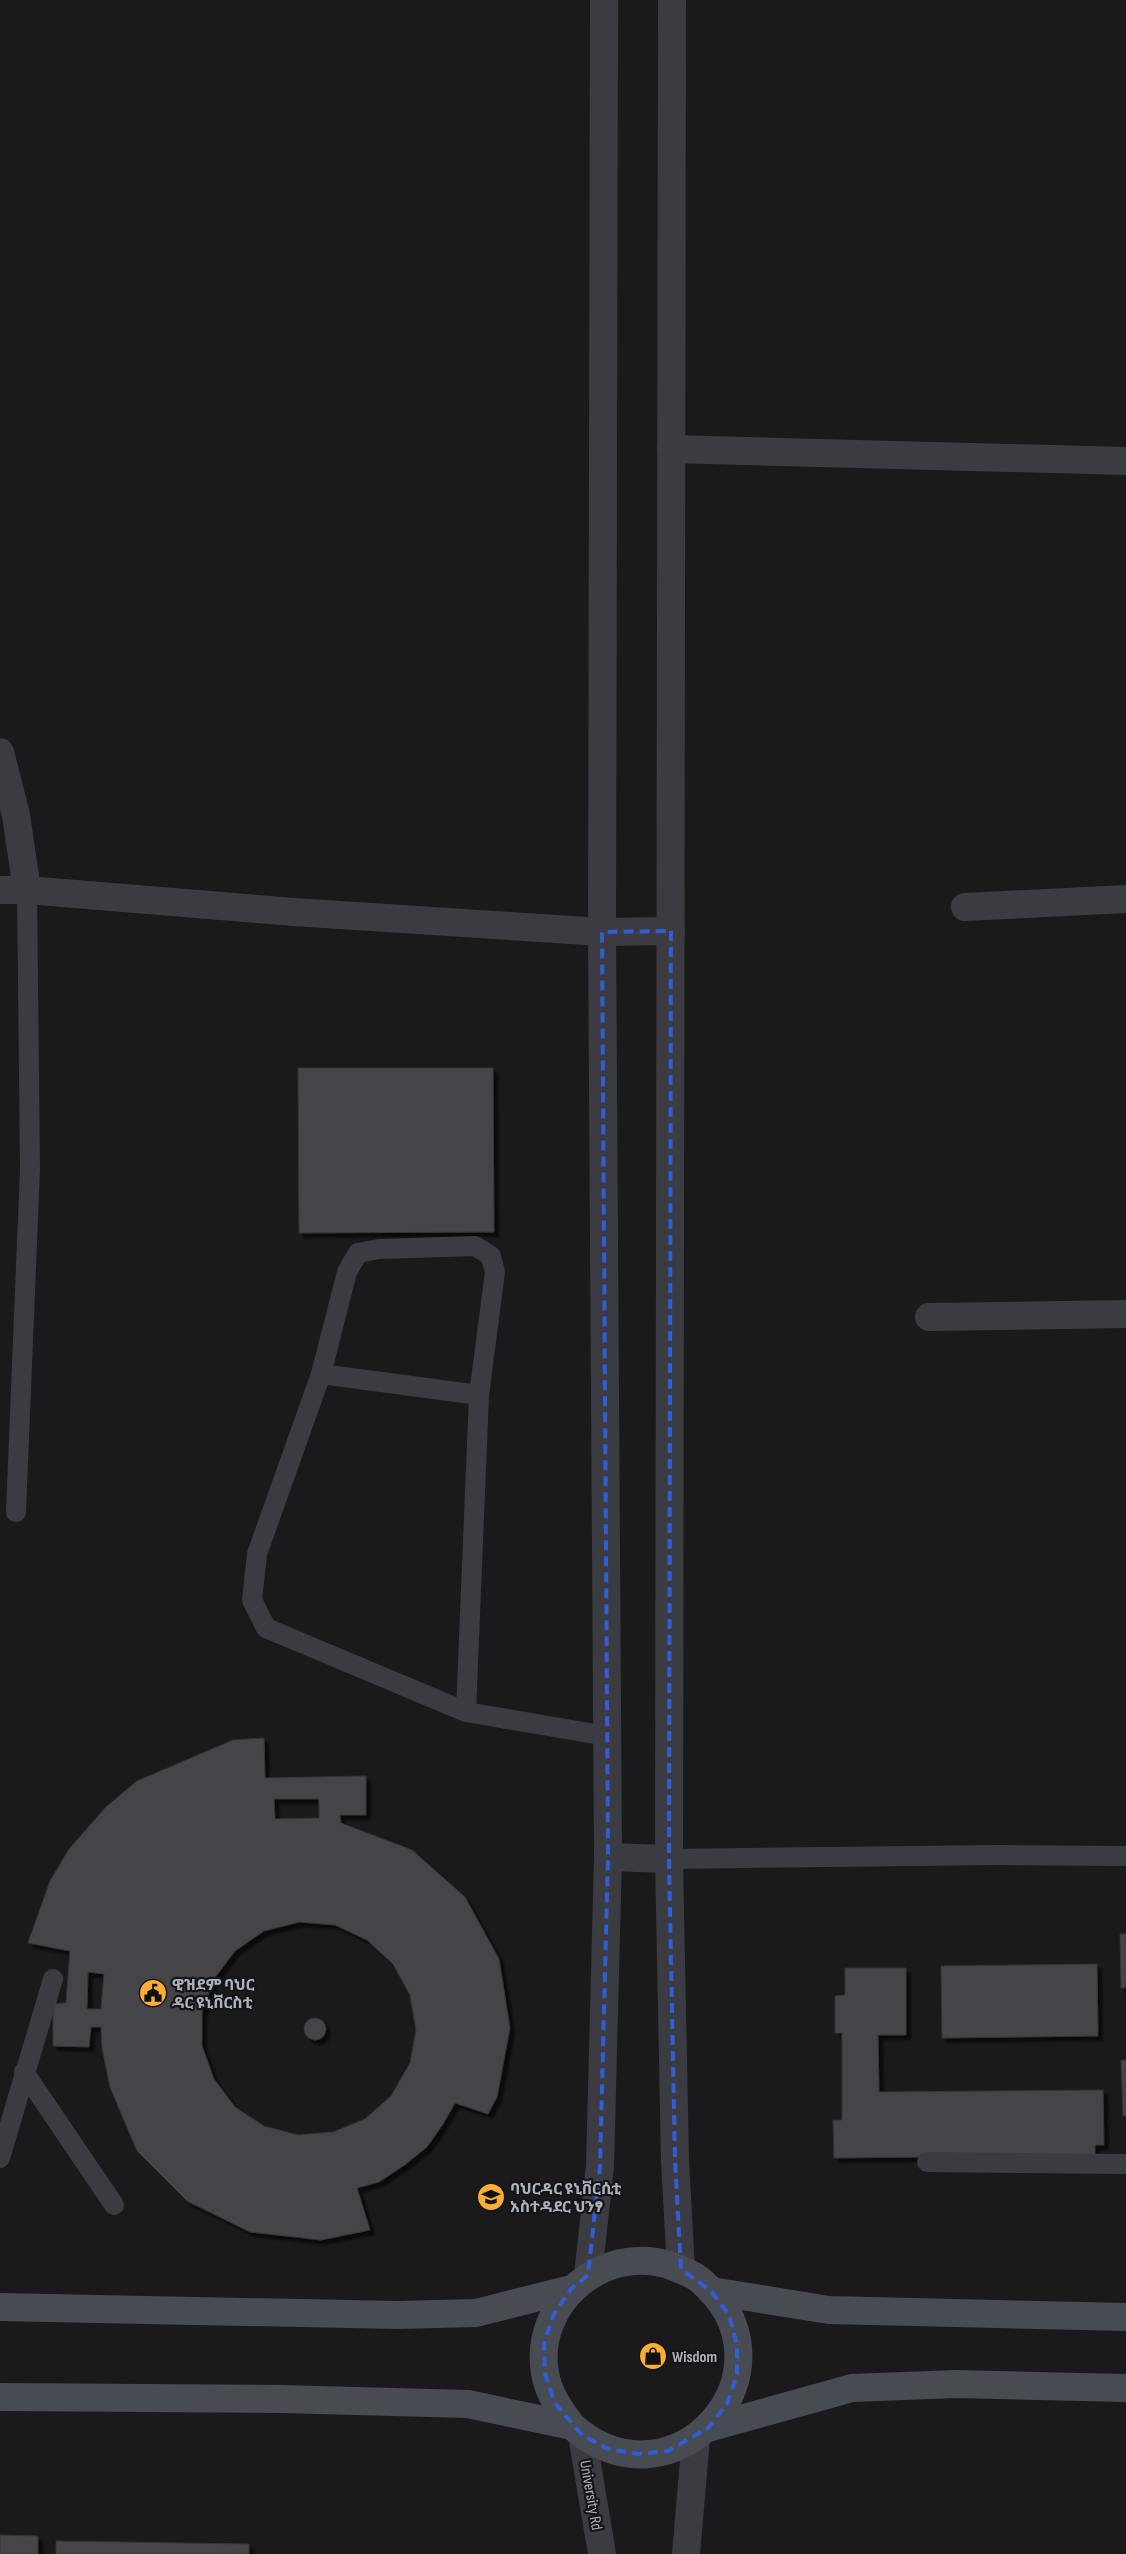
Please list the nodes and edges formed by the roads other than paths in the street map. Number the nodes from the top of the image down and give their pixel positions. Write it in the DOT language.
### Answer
graph roads {
  1 [pos="604,0"];
  2 [pos="672,0"];
  3 [pos="670,449"];
  4 [pos="1126,461"];
  5 [pos="0,752"];
  6 [pos="0,890"];
  7 [pos="27,890"];
  8 [pos="1126,899"];
  9 [pos="964,906"];
  10 [pos="670,931"];
  11 [pos="602,932"];
  12 [pos="1126,1314"];
  13 [pos="929,1317"];
  14 [pos="321,1374"];
  15 [pos="479,1395"];
  16 [pos="16,1512"];
  17 [pos="466,1712"];
  18 [pos="607,1736"];
  19 [pos="1126,1856"];
  20 [pos="608,1857"];
  21 [pos="668,1859"];
  22 [pos="53,1979"];
  23 [pos="24,2072"];
  24 [pos="0,2158"];
  25 [pos="927,2162"];
  26 [pos="1126,2164"];
  27 [pos="114,2205"];
  28 [pos="681,2269"];
  29 [pos="580,2282"];
  30 [pos="711,2290"];
  31 [pos="0,2307"];
  32 [pos="1126,2317"];
  33 [pos="1126,2388"];
  34 [pos="0,2397"];
  35 [pos="577,2431"];
  36 [pos="702,2433"];
  37 [pos="602,2554"];
  38 [pos="686,2554"];
  1 -- 11 [label="street"];
  2 -- 3 [label="street"];
  3 -- 4 [label="street"];
  3 -- 10 [label="street"];
  5 -- 7 [label="street"];
  6 -- 7 [label="street"];
  7 -- 11 [label="street"];
  7 -- 16 [label="lane"];
  8 -- 9 [label="street"];
  10 -- 11 [label="street"];
  10 -- 21 [label="street"];
  11 -- 18 [label="street"];
  12 -- 13 [label="street"];
  14 -- 15 [label="lane"];
  14 -- 15 [label="lane"];
  14 -- 17 [label="lane"];
  15 -- 17 [label="lane"];
  17 -- 18 [label="lane"];
  18 -- 20 [label="street"];
  19 -- 21 [label="lane"];
  20 -- 21 [label="street"];
  20 -- 29 [label="street"];
  21 -- 28 [label="street"];
  22 -- 23 [label="lane"];
  23 -- 24 [label="lane"];
  23 -- 27 [label="lane"];
  25 -- 26 [label="lane"];
  28 -- 29 [label="main road"];
  28 -- 30 [label="main road"];
  29 -- 31 [label="main road"];
  29 -- 35 [label="main road"];
  30 -- 32 [label="main road"];
  30 -- 36 [label="main road"];
  33 -- 36 [label="main road"];
  34 -- 35 [label="main road"];
  35 -- 36 [label="main road"];
  35 -- 37 [label="street, University Rd"];
  36 -- 38 [label="street"];
}
